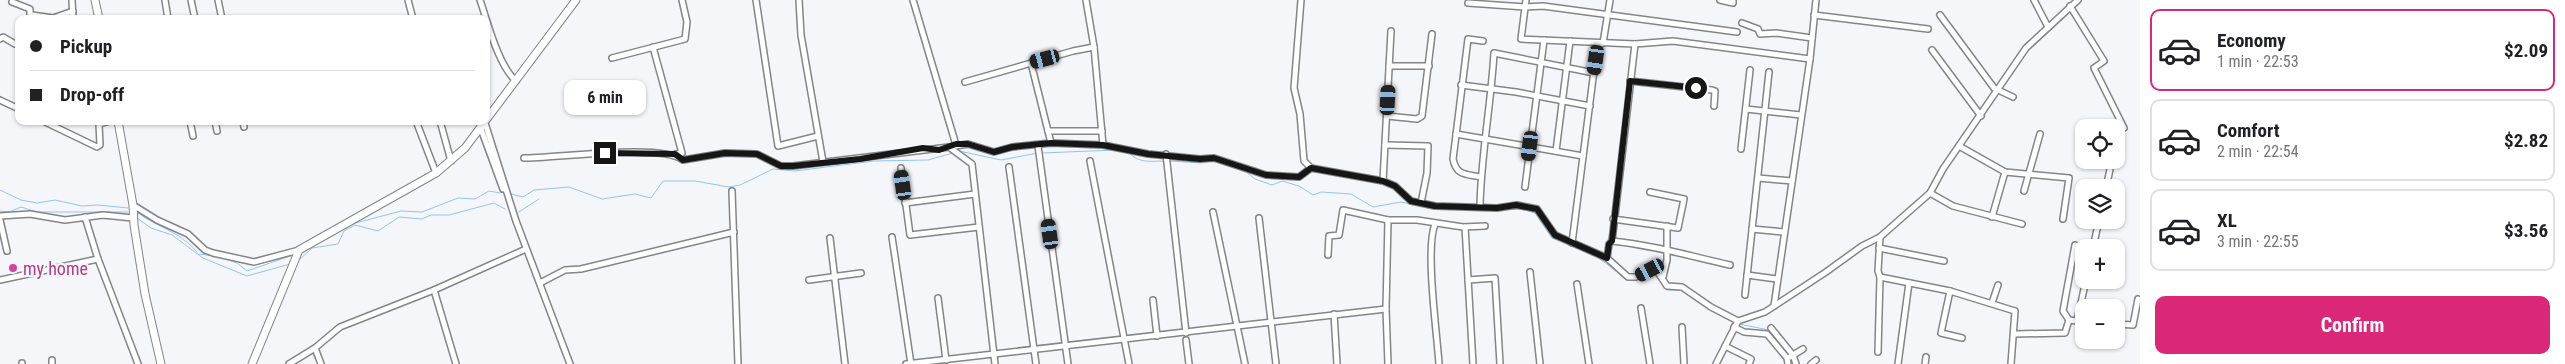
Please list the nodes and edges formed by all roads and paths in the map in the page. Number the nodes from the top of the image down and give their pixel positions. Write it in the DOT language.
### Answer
graph roads {
  1 [pos="72,0"];
  2 [pos="95,0"];
  3 [pos="165,0"];
  4 [pos="191,0"];
  5 [pos="218,0"];
  6 [pos="408,0"];
  7 [pos="480,0"];
  8 [pos="576,0"];
  9 [pos="682,0"];
  10 [pos="756,0"];
  11 [pos="799,0"];
  12 [pos="914,0"];
  13 [pos="1086,0"];
  14 [pos="1302,0"];
  15 [pos="1526,0"];
  16 [pos="1610,0"];
  17 [pos="1720,0"];
  18 [pos="1733,0"];
  19 [pos="1816,0"];
  20 [pos="2034,0"];
  21 [pos="2078,0"];
  22 [pos="12,2"];
  23 [pos="1468,3"];
  24 [pos="2070,6"];
  25 [pos="1525,7"];
  26 [pos="73,11"];
  27 [pos="31,15"];
  28 [pos="62,15"];
  29 [pos="73,15"];
  30 [pos="98,15"];
  31 [pos="167,15"];
  32 [pos="194,15"];
  33 [pos="221,15"];
  34 [pos="412,15"];
  35 [pos="485,15"];
  36 [pos="1814,15"];
  37 [pos="1940,15"];
  38 [pos="1608,16"];
  39 [pos="1742,23"];
  40 [pos="2048,27"];
  41 [pos="490,28"];
  42 [pos="1928,29"];
  43 [pos="1391,31"];
  44 [pos="1737,32"];
  45 [pos="1432,34"];
  46 [pos="1812,38"];
  47 [pos="0,39"];
  48 [pos="1483,40"];
  49 [pos="1544,40"];
  50 [pos="1570,42"];
  51 [pos="1604,43"];
  52 [pos="15,44"];
  53 [pos="1635,44"];
  54 [pos="1094,47"];
  55 [pos="653,48"];
  56 [pos="1932,50"];
  57 [pos="612,58"];
  58 [pos="1810,59"];
  59 [pos="1031,63"];
  60 [pos="1541,64"];
  61 [pos="1389,66"];
  62 [pos="1429,66"];
  63 [pos="1566,68"];
  64 [pos="1750,70"];
  65 [pos="1769,72"];
  66 [pos="1594,74"];
  67 [pos="516,81"];
  68 [pos="1630,81"];
  69 [pos="965,82"];
  70 [pos="1461,85"];
  71 [pos="1492,88"];
  72 [pos="1996,89"];
  73 [pos="1537,96"];
  74 [pos="2014,97"];
  75 [pos="0,100"];
  76 [pos="1562,101"];
  77 [pos="1590,106"];
  78 [pos="1714,106"];
  79 [pos="15,107"];
  80 [pos="1746,109"];
  81 [pos="1765,111"];
  82 [pos="1801,114"];
  83 [pos="490,116"];
  84 [pos="1387,116"];
  85 [pos="1981,116"];
  86 [pos="2120,119"];
  87 [pos="52,125"];
  88 [pos="99,125"];
  89 [pos="119,125"];
  90 [pos="191,125"];
  91 [pos="216,125"];
  92 [pos="418,125"];
  93 [pos="441,125"];
  94 [pos="483,126"];
  95 [pos="217,131"];
  96 [pos="1048,131"];
  97 [pos="1102,131"];
  98 [pos="1456,134"];
  99 [pos="2040,134"];
  100 [pos="193,136"];
  101 [pos="818,136"];
  102 [pos="1484,137"];
  103 [pos="1051,143"];
  104 [pos="1103,145"];
  105 [pos="1385,145"];
  106 [pos="1038,146"];
  107 [pos="1530,146"];
  108 [pos="1959,146"];
  109 [pos="952,147"];
  110 [pos="1741,149"];
  111 [pos="1556,151"];
  112 [pos="675,154"];
  113 [pos="1583,156"];
  114 [pos="524,158"];
  115 [pos="1166,159"];
  116 [pos="451,161"];
  117 [pos="823,162"];
  118 [pos="1090,162"];
  119 [pos="901,168"];
  120 [pos="1009,168"];
  121 [pos="1311,168"];
  122 [pos="436,172"];
  123 [pos="2005,172"];
  124 [pos="2029,173"];
  125 [pos="1480,177"];
  126 [pos="1758,178"];
  127 [pos="1383,181"];
  128 [pos="1792,181"];
  129 [pos="1525,187"];
  130 [pos="732,191"];
  131 [pos="2024,191"];
  132 [pos="1650,192"];
  133 [pos="1930,193"];
  134 [pos="975,194"];
  135 [pos="906,202"];
  136 [pos="1421,203"];
  137 [pos="133,205"];
  138 [pos="1480,206"];
  139 [pos="1214,212"];
  140 [pos="0,216"];
  141 [pos="85,217"];
  142 [pos="1992,217"];
  143 [pos="133,218"];
  144 [pos="1259,218"];
  145 [pos="2063,219"];
  146 [pos="0,220"];
  147 [pos="1388,220"];
  148 [pos="1613,220"];
  149 [pos="1435,224"];
  150 [pos="2022,224"];
  151 [pos="1485,226"];
  152 [pos="1667,226"];
  153 [pos="979,227"];
  154 [pos="1465,227"];
  155 [pos="1752,228"];
  156 [pos="734,232"];
  157 [pos="1784,232"];
  158 [pos="892,237"];
  159 [pos="1880,237"];
  160 [pos="830,238"];
  161 [pos="1612,241"];
  162 [pos="1572,243"];
  163 [pos="2075,245"];
  164 [pos="1880,248"];
  165 [pos="526,249"];
  166 [pos="299,250"];
  167 [pos="1666,250"];
  168 [pos="7,251"];
  169 [pos="1328,255"];
  170 [pos="1607,258"];
  171 [pos="98,259"];
  172 [pos="1944,261"];
  173 [pos="1730,265"];
  174 [pos="1530,272"];
  175 [pos="861,273"];
  176 [pos="1747,275"];
  177 [pos="834,277"];
  178 [pos="1663,277"];
  179 [pos="1880,277"];
  180 [pos="1777,279"];
  181 [pos="0,280"];
  182 [pos="809,280"];
  183 [pos="1468,280"];
  184 [pos="540,282"];
  185 [pos="1909,283"];
  186 [pos="1577,284"];
  187 [pos="1998,285"];
  188 [pos="434,290"];
  189 [pos="1950,291"];
  190 [pos="1745,294"];
  191 [pos="938,298"];
  192 [pos="1153,300"];
  193 [pos="2140,300"];
  194 [pos="1992,303"];
  195 [pos="1774,306"];
  196 [pos="1640,308"];
  197 [pos="1386,309"];
  198 [pos="1334,314"];
  199 [pos="2069,320"];
  200 [pos="2075,321"];
  201 [pos="1272,322"];
  202 [pos="1736,324"];
  203 [pos="2125,325"];
  204 [pos="1238,326"];
  205 [pos="1682,327"];
  206 [pos="1771,328"];
  207 [pos="1186,333"];
  208 [pos="2015,334"];
  209 [pos="1157,336"];
  210 [pos="1962,338"];
  211 [pos="1124,340"];
  212 [pos="1186,340"];
  213 [pos="1066,346"];
  214 [pos="1725,346"];
  215 [pos="315,348"];
  216 [pos="1803,349"];
  217 [pos="1034,350"];
  218 [pos="1878,352"];
  219 [pos="994,354"];
  220 [pos="1793,355"];
  221 [pos="1926,357"];
  222 [pos="946,360"];
  223 [pos="1816,360"];
  224 [pos="1788,361"];
  225 [pos="138,364"];
  226 [pos="161,364"];
  227 [pos="252,364"];
  228 [pos="290,364"];
  229 [pos="321,364"];
  230 [pos="456,364"];
  231 [pos="570,364"];
  232 [pos="738,364"];
  233 [pos="845,364"];
  234 [pos="906,364"];
  235 [pos="910,364"];
  236 [pos="995,364"];
  237 [pos="1036,364"];
  238 [pos="1068,364"];
  239 [pos="1129,364"];
  240 [pos="1189,364"];
  241 [pos="1245,364"];
  242 [pos="1276,364"];
  243 [pos="1337,364"];
  244 [pos="1388,364"];
  245 [pos="1439,364"];
  246 [pos="1473,364"];
  247 [pos="1500,364"];
  248 [pos="1540,364"];
  249 [pos="1589,364"];
  250 [pos="1650,364"];
  251 [pos="1684,364"];
  252 [pos="1716,364"];
  253 [pos="1749,364"];
  254 [pos="1796,364"];
  255 [pos="1811,364"];
  256 [pos="1898,364"];
  257 [pos="1925,364"];
  258 [pos="2011,364"];
  1 -- 26 [label="street"];
  2 -- 30 [label="main road"];
  3 -- 31 [label="street"];
  4 -- 32 [label="street"];
  5 -- 33 [label="street"];
  6 -- 34 [label="street"];
  7 -- 35 [label="street"];
  8 -- 67 [label="main road"];
  9 -- 55 [label="street"];
  10 -- 101 [label="street"];
  11 -- 101 [label="street"];
  12 -- 109 [label="street"];
  13 -- 54 [label="street"];
  14 -- 121 [label="street"];
  15 -- 25 [label="street"];
  16 -- 38 [label="street"];
  17 -- 18 [label="street"];
  19 -- 36 [label="street"];
  20 -- 40 [label="street"];
  21 -- 24 [label="street"];
  22 -- 27 [label="street"];
  23 -- 25 [label="street"];
  24 -- 40 [label="street"];
  24 -- 86 [label="street"];
  25 -- 38 [label="street"];
  25 -- 49 [label="street"];
  26 -- 28 [label="street"];
  26 -- 29 [label="street"];
  36 -- 42 [label="street"];
  36 -- 46 [label="street"];
  37 -- 72 [label="street"];
  38 -- 44 [label="street"];
  38 -- 51 [label="street"];
  39 -- 46 [label="street"];
  40 -- 72 [label="street"];
  41 -- 67 [label="street"];
  43 -- 61 [label="street"];
  45 -- 62 [label="street"];
  46 -- 58 [label="street"];
  47 -- 52 [label="street"];
  48 -- 70 [label="street"];
  49 -- 50 [label="street"];
  49 -- 60 [label="street"];
  50 -- 51 [label="street"];
  50 -- 63 [label="street"];
  51 -- 53 [label="street"];
  51 -- 66 [label="street"];
  53 -- 58 [label="street"];
  53 -- 68 [label="street"];
  54 -- 59 [label="street"];
  54 -- 97 [label="street"];
  55 -- 57 [label="street"];
  55 -- 112 [label="street"];
  56 -- 85 [label="street"];
  58 -- 82 [label="street"];
  59 -- 69 [label="street"];
  59 -- 96 [label="street"];
  60 -- 63 [label="street"];
  60 -- 71 [label="street"];
  60 -- 73 [label="street"];
  61 -- 62 [label="street"];
  61 -- 84 [label="street"];
  62 -- 84 [label="street"];
  63 -- 66 [label="street"];
  63 -- 76 [label="street"];
  64 -- 80 [label="street"];
  65 -- 81 [label="street"];
  66 -- 77 [label="street"];
  67 -- 83 [label="main road"];
  68 -- 78 [label="street"];
  68 -- 148 [label="street"];
  70 -- 71 [label="street"];
  70 -- 98 [label="street"];
  71 -- 73 [label="street"];
  71 -- 102 [label="street"];
  72 -- 74 [label="street"];
  72 -- 85 [label="street"];
  73 -- 76 [label="street"];
  73 -- 107 [label="street"];
  75 -- 79 [label="street"];
  76 -- 77 [label="street"];
  76 -- 111 [label="street"];
  77 -- 113 [label="street"];
  80 -- 81 [label="street"];
  80 -- 110 [label="street"];
  81 -- 82 [label="street"];
  81 -- 126 [label="street"];
  82 -- 128 [label="street"];
  84 -- 105 [label="street"];
  85 -- 108 [label="street"];
  87 -- 88 [label="street"];
  89 -- 137 [label="main road"];
  90 -- 100 [label="street"];
  91 -- 95 [label="street"];
  92 -- 122 [label="street"];
  93 -- 116 [label="street"];
  94 -- 116 [label="main road"];
  94 -- 165 [label="street"];
  96 -- 97 [label="street"];
  96 -- 103 [label="street"];
  97 -- 104 [label="street"];
  98 -- 102 [label="street"];
  98 -- 125 [label="street"];
  99 -- 124 [label="street"];
  101 -- 117 [label="street"];
  102 -- 107 [label="street"];
  102 -- 125 [label="street"];
  103 -- 104 [label="street"];
  103 -- 106 [label="street"];
  104 -- 115 [label="street"];
  105 -- 127 [label="street"];
  105 -- 136 [label="street"];
  106 -- 109 [label="street"];
  106 -- 213 [label="street"];
  107 -- 111 [label="street"];
  107 -- 129 [label="street"];
  108 -- 123 [label="street"];
  108 -- 133 [label="street"];
  109 -- 117 [label="street"];
  109 -- 134 [label="street"];
  111 -- 113 [label="street"];
  112 -- 114 [label="street"];
  112 -- 117 [label="street"];
  113 -- 162 [label="street"];
  115 -- 121 [label="street"];
  115 -- 207 [label="street"];
  116 -- 122 [label="main road"];
  118 -- 211 [label="street"];
  119 -- 135 [label="street"];
  120 -- 217 [label="street"];
  121 -- 127 [label="street"];
  122 -- 166 [label="main road"];
  123 -- 124 [label="street"];
  123 -- 142 [label="street"];
  124 -- 131 [label="street"];
  124 -- 145 [label="street"];
  125 -- 138 [label="street"];
  126 -- 128 [label="street"];
  126 -- 155 [label="street"];
  127 -- 136 [label="street"];
  128 -- 157 [label="street"];
  130 -- 156 [label="street"];
  132 -- 152 [label="street"];
  133 -- 142 [label="street"];
  133 -- 159 [label="street"];
  134 -- 135 [label="street"];
  134 -- 153 [label="street"];
  135 -- 153 [label="street"];
  136 -- 138 [label="street"];
  137 -- 143 [label="main road"];
  137 -- 166 [label="street"];
  138 -- 162 [label="street"];
  139 -- 204 [label="street"];
  140 -- 141 [label="street"];
  141 -- 143 [label="street"];
  141 -- 171 [label="street"];
  142 -- 150 [label="street"];
  143 -- 226 [label="main road"];
  144 -- 201 [label="street"];
  146 -- 168 [label="street"];
  147 -- 149 [label="street"];
  147 -- 169 [label="street"];
  147 -- 197 [label="street"];
  148 -- 152 [label="street"];
  148 -- 161 [label="street"];
  149 -- 154 [label="street"];
  149 -- 245 [label="street"];
  151 -- 154 [label="street"];
  152 -- 167 [label="street"];
  153 -- 219 [label="street"];
  154 -- 183 [label="street"];
  155 -- 157 [label="street"];
  155 -- 176 [label="street"];
  156 -- 184 [label="street"];
  156 -- 232 [label="street"];
  157 -- 180 [label="street"];
  158 -- 235 [label="street"];
  159 -- 164 [label="street"];
  159 -- 195 [label="street"];
  160 -- 177 [label="street"];
  161 -- 167 [label="street"];
  161 -- 170 [label="street"];
  162 -- 170 [label="street"];
  163 -- 199 [label="street"];
  164 -- 172 [label="street"];
  164 -- 179 [label="street"];
  165 -- 184 [label="street"];
  165 -- 188 [label="street"];
  166 -- 227 [label="main road"];
  167 -- 173 [label="street"];
  167 -- 178 [label="street"];
  170 -- 178 [label="street"];
  171 -- 181 [label="street"];
  171 -- 225 [label="street"];
  174 -- 248 [label="street"];
  175 -- 177 [label="street"];
  176 -- 180 [label="street"];
  176 -- 190 [label="street"];
  177 -- 182 [label="street"];
  177 -- 233 [label="street"];
  178 -- 202 [label="street"];
  179 -- 185 [label="street"];
  179 -- 218 [label="street"];
  180 -- 195 [label="street"];
  183 -- 246 [label="street"];
  183 -- 247 [label="street"];
  184 -- 231 [label="street"];
  185 -- 189 [label="street"];
  185 -- 256 [label="street"];
  186 -- 249 [label="street"];
  187 -- 194 [label="street"];
  188 -- 215 [label="street"];
  188 -- 230 [label="street"];
  189 -- 194 [label="street"];
  189 -- 210 [label="street"];
  191 -- 222 [label="street"];
  192 -- 209 [label="street"];
  193 -- 203 [label="street"];
  194 -- 208 [label="street"];
  195 -- 202 [label="street"];
  196 -- 250 [label="street"];
  197 -- 198 [label="street"];
  197 -- 244 [label="street"];
  198 -- 201 [label="street"];
  198 -- 243 [label="street"];
  199 -- 200 [label="street"];
  199 -- 208 [label="street"];
  201 -- 204 [label="street"];
  201 -- 242 [label="street"];
  202 -- 214 [label="street"];
  202 -- 224 [label="street"];
  204 -- 207 [label="street"];
  204 -- 241 [label="street"];
  205 -- 251 [label="street"];
  206 -- 220 [label="street"];
  207 -- 209 [label="street"];
  208 -- 258 [label="street"];
  209 -- 211 [label="street"];
  211 -- 213 [label="street"];
  211 -- 239 [label="street"];
  212 -- 240 [label="street"];
  213 -- 217 [label="street"];
  213 -- 238 [label="street"];
  214 -- 252 [label="street"];
  214 -- 253 [label="street"];
  215 -- 228 [label="street"];
  215 -- 229 [label="street"];
  216 -- 220 [label="street"];
  217 -- 219 [label="street"];
  217 -- 237 [label="street"];
  219 -- 222 [label="street"];
  219 -- 236 [label="street"];
  220 -- 224 [label="street"];
  220 -- 254 [label="street"];
  221 -- 257 [label="street"];
  222 -- 235 [label="street"];
  223 -- 255 [label="street"];
  234 -- 235 [label="street"];
}
